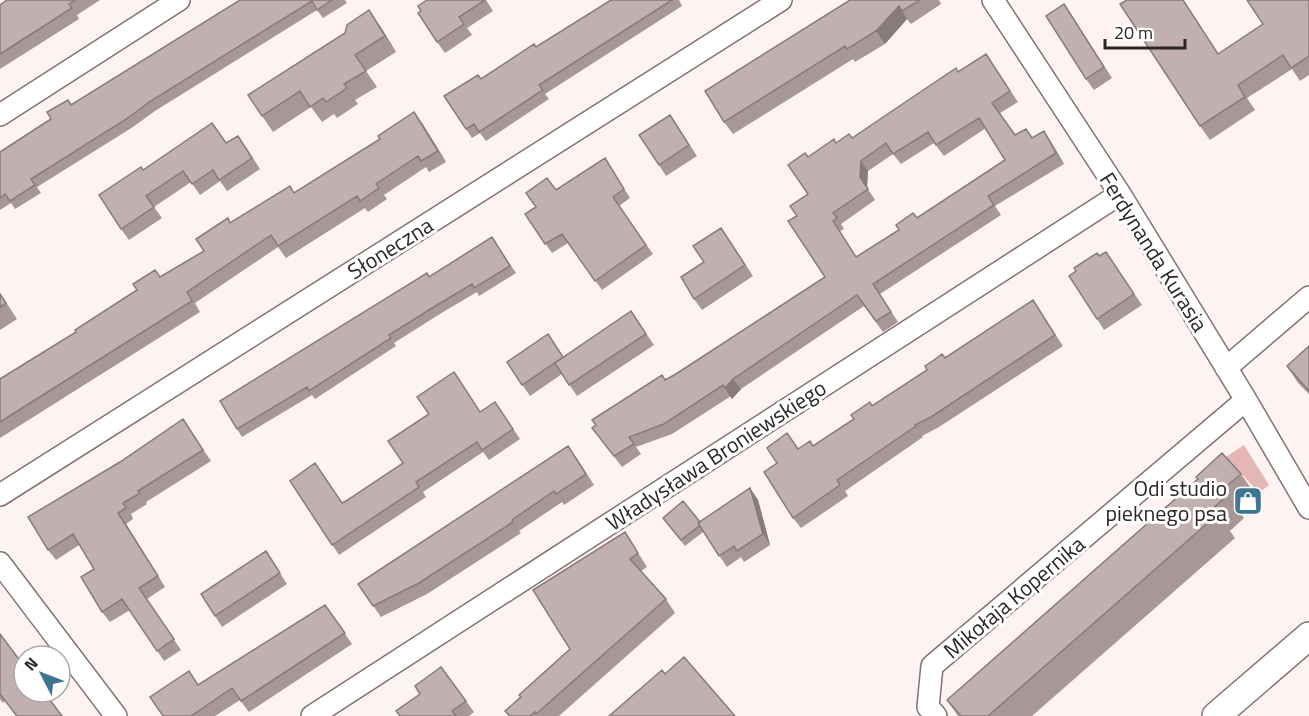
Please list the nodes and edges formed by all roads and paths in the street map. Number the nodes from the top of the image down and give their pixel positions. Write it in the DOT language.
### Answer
graph roads {
  1 [pos="179,0"];
  2 [pos="781,0"];
  3 [pos="1000,2"];
  4 [pos="0,115"];
  5 [pos="1120,194"];
  6 [pos="1309,297"];
  7 [pos="1226,368"];
  8 [pos="1245,400"];
  9 [pos="0,495"];
  10 [pos="1309,508"];
  11 [pos="0,563"];
  12 [pos="1309,636"];
  13 [pos="116,716"];
  14 [pos="312,716"];
  15 [pos="936,716"];
  16 [pos="1215,716"];
  1 -- 4 [label="street"];
  2 -- 9 [label="street, Słoneczna"];
  3 -- 5 [label="street, Ferdynanda Kurasia"];
  5 -- 7 [label="street, Ferdynanda Kurasia"];
  5 -- 14 [label="street, Władysława Broniewskiego"];
  6 -- 7 [label="street"];
  7 -- 8 [label="street, Ferdynanda Kurasia"];
  8 -- 10 [label="street, Ferdynanda Kurasia"];
  8 -- 15 [label="street, Mikołaja Kopernika"];
  11 -- 13 [label="street"];
  12 -- 16 [label="street"];
}
